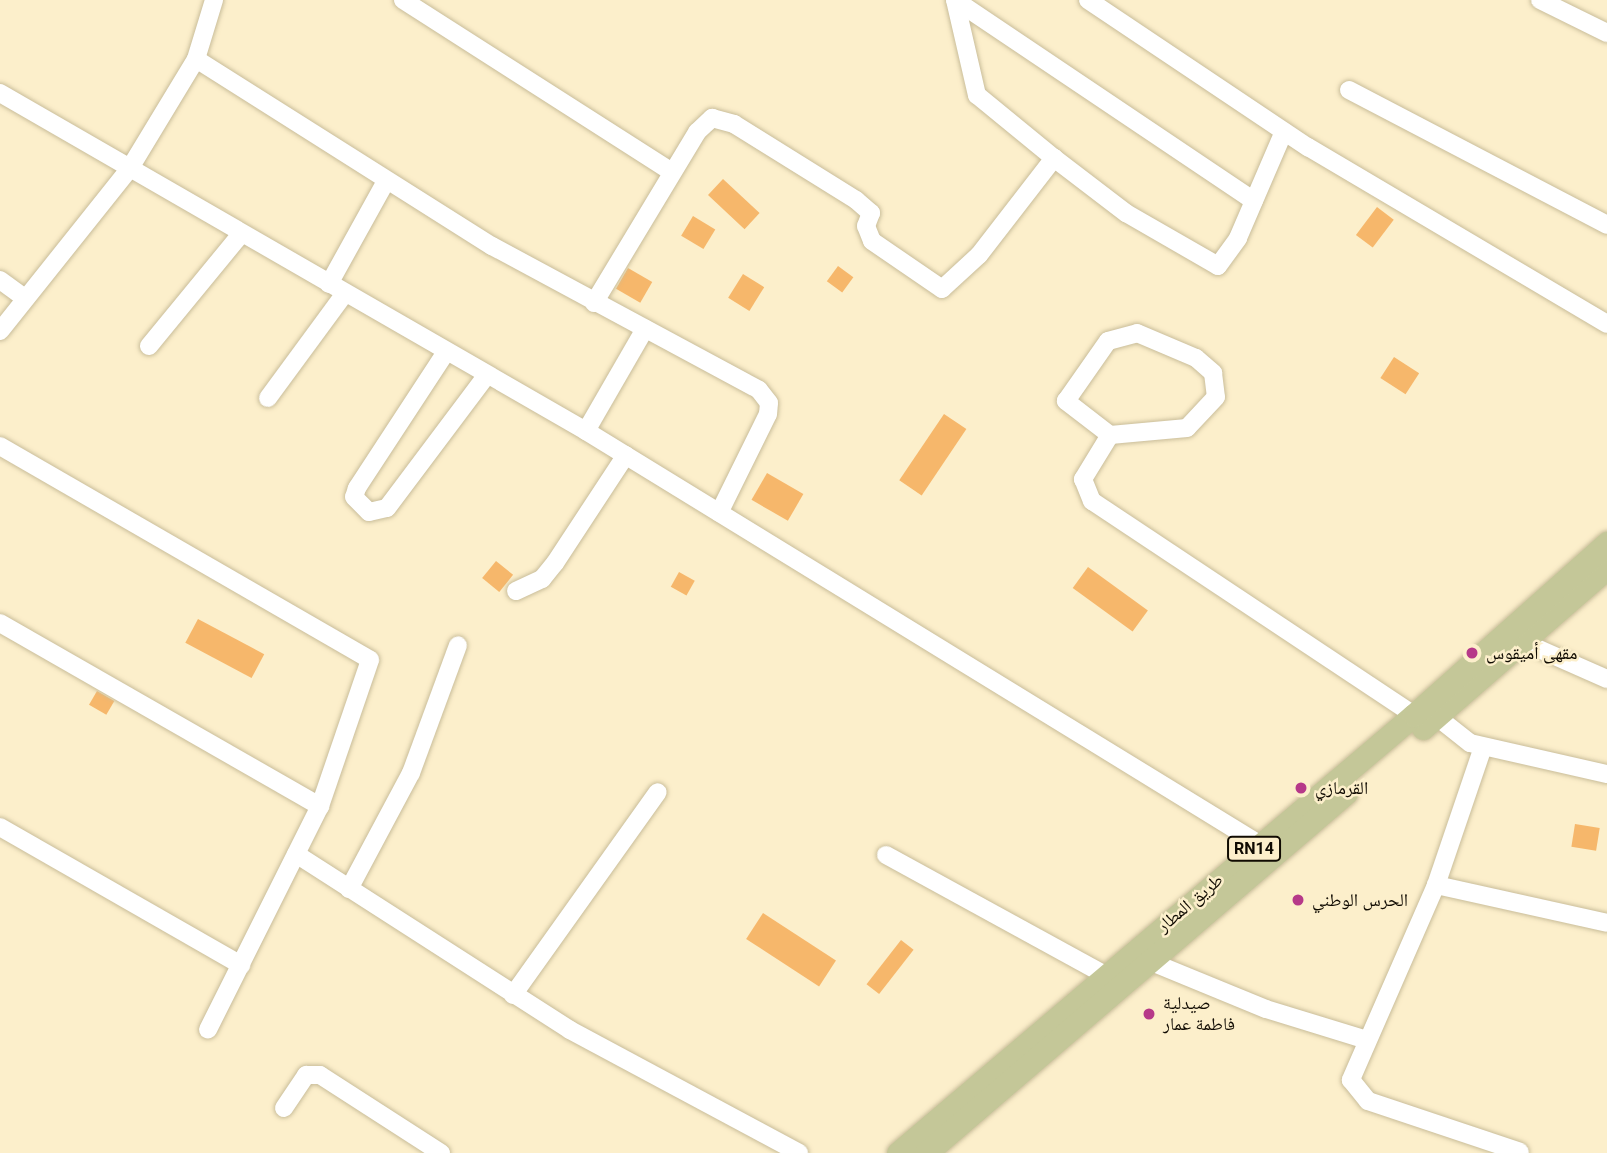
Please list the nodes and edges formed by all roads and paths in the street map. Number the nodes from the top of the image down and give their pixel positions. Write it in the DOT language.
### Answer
graph roads {
  1 [pos="214,0"];
  2 [pos="403,0"];
  3 [pos="438,0"];
  4 [pos="955,0"];
  5 [pos="1088,0"];
  6 [pos="1540,0"];
  7 [pos="428,16"];
  8 [pos="1607,33"];
  9 [pos="196,59"];
  10 [pos="1349,90"];
  11 [pos="0,93"];
  12 [pos="1284,131"];
  13 [pos="1054,159"];
  14 [pos="130,168"];
  15 [pos="672,172"];
  16 [pos="385,183"];
  17 [pos="1254,201"];
  18 [pos="1607,225"];
  19 [pos="240,234"];
  20 [pos="0,280"];
  21 [pos="329,284"];
  22 [pos="345,293"];
  23 [pos="26,298"];
  24 [pos="594,303"];
  25 [pos="1607,324"];
  26 [pos="645,329"];
  27 [pos="0,331"];
  28 [pos="149,346"];
  29 [pos="446,352"];
  30 [pos="487,375"];
  31 [pos="268,398"];
  32 [pos="586,431"];
  33 [pos="1110,435"];
  34 [pos="0,446"];
  35 [pos="626,455"];
  36 [pos="719,513"];
  37 [pos="1607,543"];
  38 [pos="1607,568"];
  39 [pos="516,591"];
  40 [pos="0,624"];
  41 [pos="1523,642"];
  42 [pos="458,645"];
  43 [pos="1607,679"];
  44 [pos="1425,713"];
  45 [pos="1483,747"];
  46 [pos="1607,774"];
  47 [pos="658,792"];
  48 [pos="320,806"];
  49 [pos="0,827"];
  50 [pos="1259,844"];
  51 [pos="296,854"];
  52 [pos="886,855"];
  53 [pos="1436,885"];
  54 [pos="349,889"];
  55 [pos="1607,923"];
  56 [pos="1149,961"];
  57 [pos="241,965"];
  58 [pos="1105,975"];
  59 [pos="513,995"];
  60 [pos="208,1030"];
  61 [pos="1367,1040"];
  62 [pos="973,1100"];
  63 [pos="284,1108"];
  64 [pos="1520,1152"];
  65 [pos="441,1153"];
  66 [pos="799,1153"];
  67 [pos="898,1153"];
  68 [pos="926,1153"];
  1 -- 9 [label="street"];
  2 -- 7 [label="street"];
  3 -- 7 [label="street"];
  4 -- 13 [label="street"];
  4 -- 17 [label="street"];
  5 -- 12 [label="street"];
  6 -- 8 [label="street"];
  7 -- 15 [label="street"];
  9 -- 14 [label="street"];
  9 -- 16 [label="street"];
  10 -- 18 [label="street"];
  11 -- 14 [label="street"];
  12 -- 17 [label="street"];
  12 -- 25 [label="street"];
  13 -- 15 [label="street"];
  13 -- 17 [label="street"];
  14 -- 19 [label="street"];
  14 -- 23 [label="street"];
  15 -- 24 [label="street"];
  16 -- 21 [label="street"];
  16 -- 24 [label="street"];
  19 -- 21 [label="street"];
  19 -- 28 [label="street"];
  20 -- 23 [label="street"];
  21 -- 22 [label="street"];
  22 -- 29 [label="street"];
  22 -- 31 [label="street"];
  23 -- 27 [label="street"];
  24 -- 26 [label="street"];
  26 -- 32 [label="street"];
  26 -- 36 [label="street"];
  29 -- 30 [label="street"];
  29 -- 30 [label="street"];
  30 -- 32 [label="street"];
  32 -- 35 [label="street"];
  33 -- 33 [label="street"];
  33 -- 44 [label="street"];
  34 -- 48 [label="street"];
  35 -- 36 [label="street"];
  35 -- 39 [label="street"];
  36 -- 50 [label="street"];
  37 -- 44 [label="main road, طريق المطار / RN14"];
  38 -- 41 [label="main road, طريق المطار / RN14"];
  40 -- 48 [label="street"];
  41 -- 43 [label="street"];
  41 -- 44 [label="main road, طريق المطار / RN14"];
  42 -- 54 [label="street"];
  44 -- 45 [label="street"];
  44 -- 50 [label="main road, طريق المطار / RN14"];
  44 -- 56 [label="main road, طريق المطار / RN14"];
  45 -- 46 [label="street"];
  45 -- 53 [label="street"];
  47 -- 59 [label="street"];
  48 -- 51 [label="street"];
  49 -- 57 [label="street"];
  50 -- 58 [label="main road, طريق المطار / RN14"];
  51 -- 54 [label="street"];
  51 -- 57 [label="street"];
  52 -- 58 [label="street"];
  53 -- 55 [label="street"];
  53 -- 61 [label="street"];
  54 -- 59 [label="street"];
  56 -- 61 [label="street"];
  56 -- 62 [label="main road, طريق المطار / RN14"];
  57 -- 60 [label="street"];
  58 -- 62 [label="main road, طريق المطار / RN14"];
  59 -- 66 [label="street"];
  61 -- 64 [label="street"];
  62 -- 67 [label="main road, طريق المطار / RN14"];
  62 -- 68 [label="main road, طريق المطار / RN14"];
  63 -- 65 [label="street"];
}
